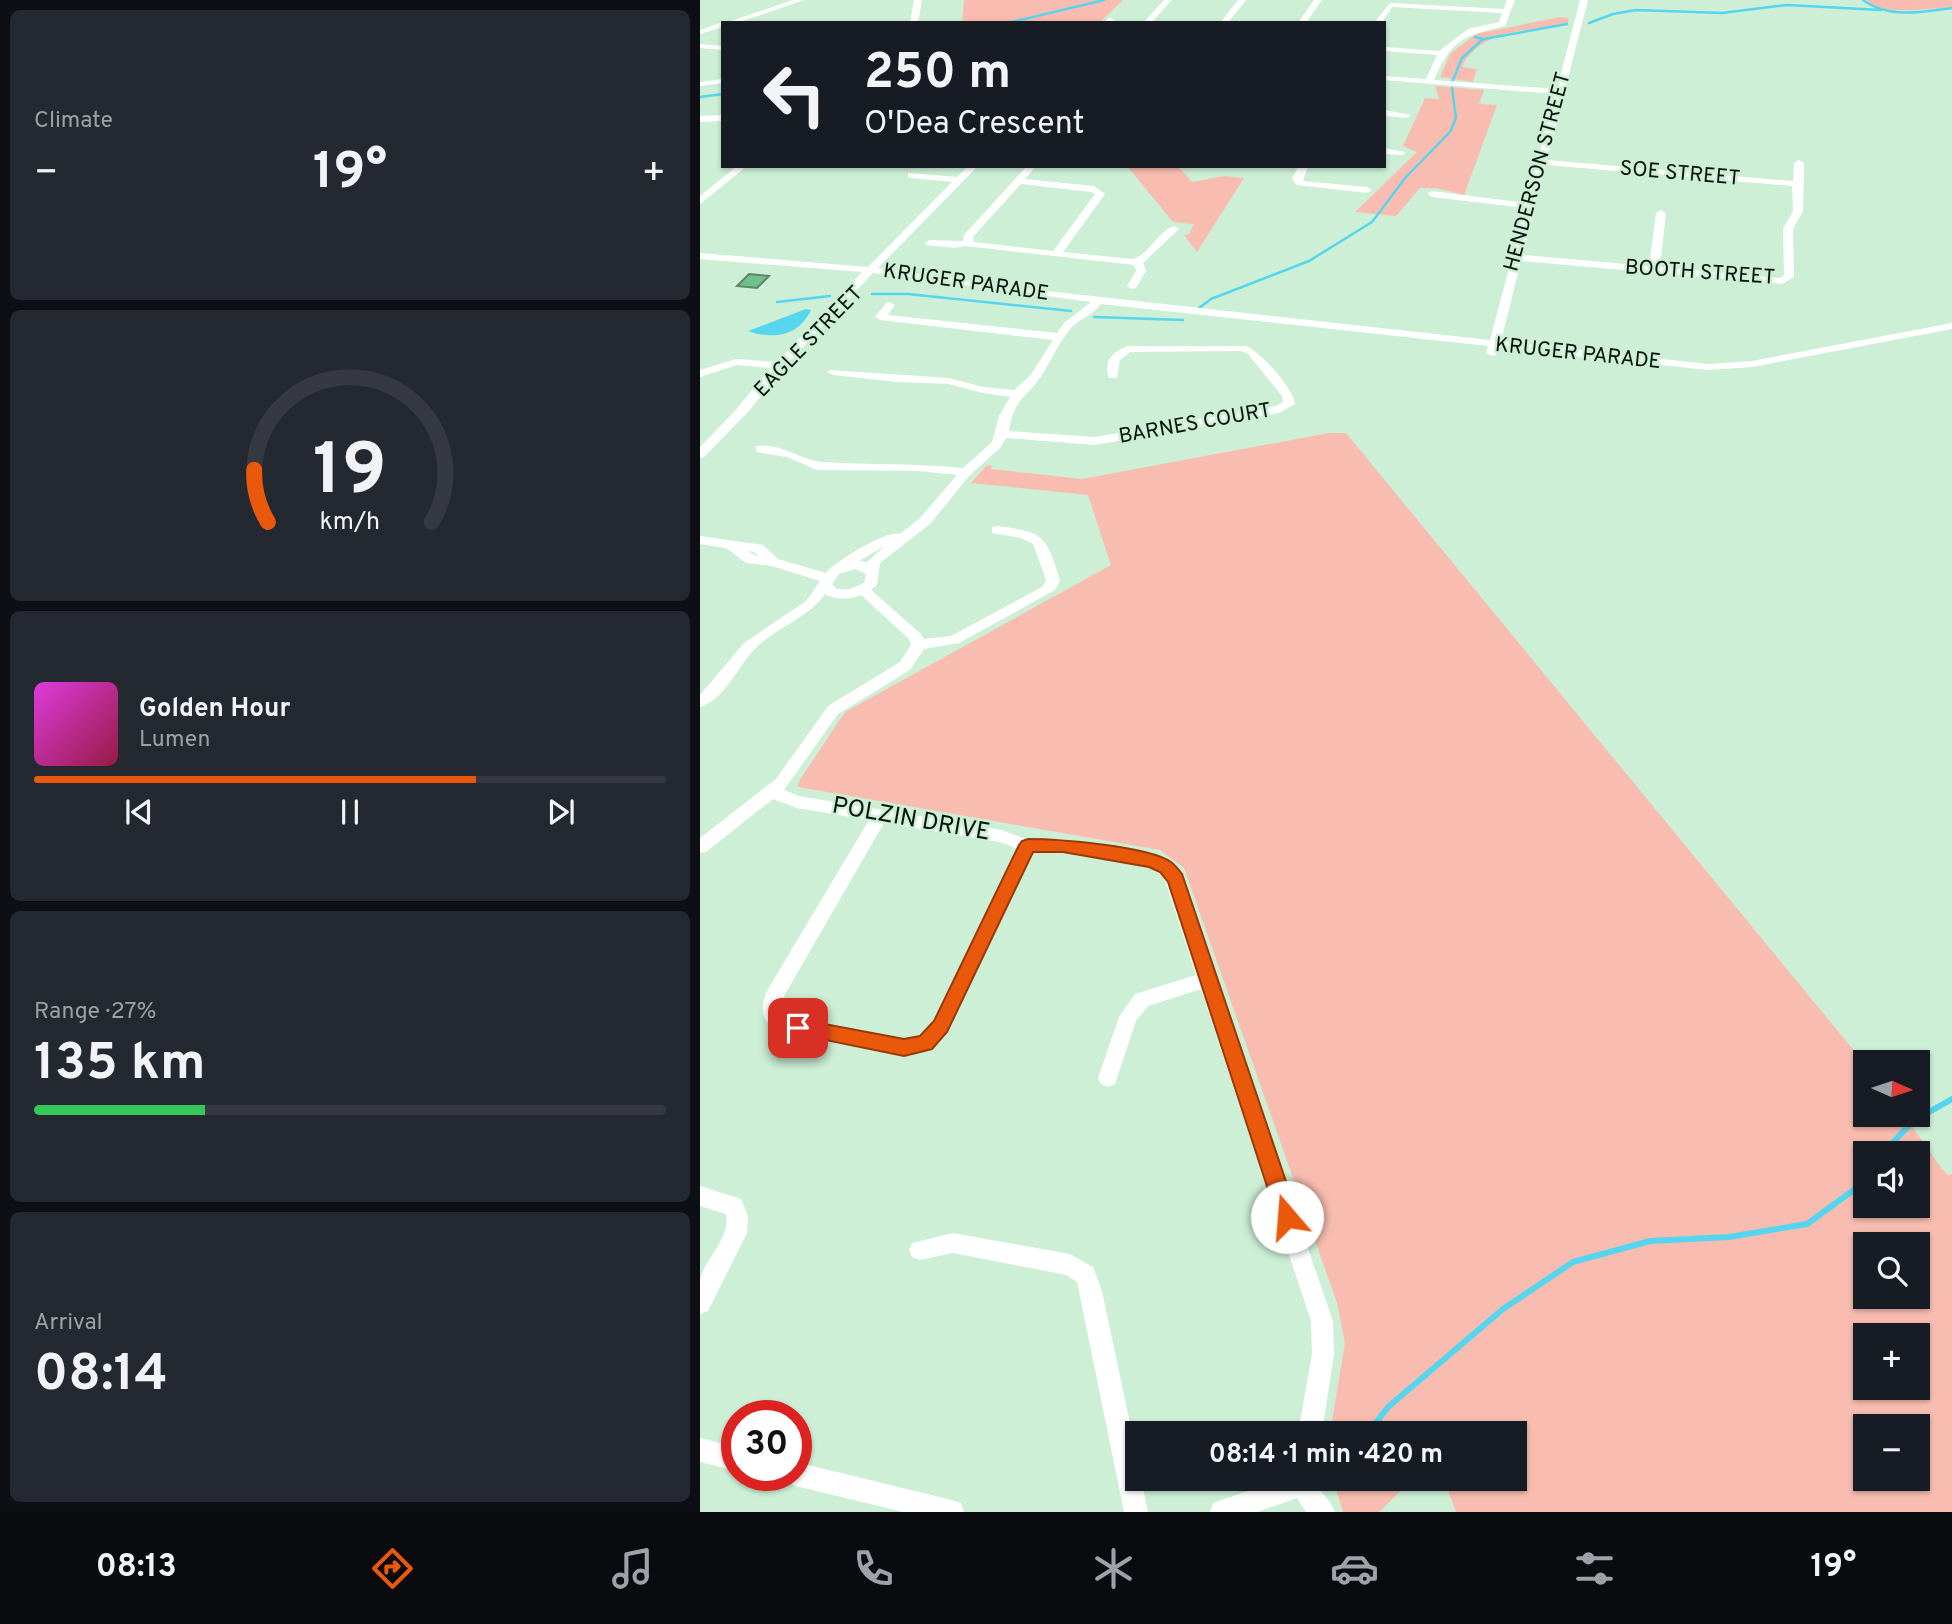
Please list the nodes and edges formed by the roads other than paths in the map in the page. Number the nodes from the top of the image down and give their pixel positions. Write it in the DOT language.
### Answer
graph roads {
  1 [pos="800,0"];
  2 [pos="918,0"];
  3 [pos="1168,0"];
  4 [pos="1242,0"];
  5 [pos="1318,0"];
  6 [pos="1511,0"];
  7 [pos="1584,0"];
  8 [pos="1507,11"];
  9 [pos="735,21"];
  10 [pos="914,21"];
  11 [pos="1149,21"];
  12 [pos="1226,21"];
  13 [pos="1303,21"];
  14 [pos="1379,21"];
  15 [pos="721,26"];
  16 [pos="700,32"];
  17 [pos="700,46"];
  18 [pos="721,48"];
  19 [pos="1386,48"];
  20 [pos="1441,53"];
  21 [pos="700,74"];
  22 [pos="721,76"];
  23 [pos="1386,78"];
  24 [pos="721,81"];
  25 [pos="1429,82"];
  26 [pos="700,84"];
  27 [pos="1559,92"];
  28 [pos="1386,113"];
  29 [pos="1407,115"];
  30 [pos="721,118"];
  31 [pos="700,119"];
  32 [pos="1386,151"];
  33 [pos="1402,152"];
  34 [pos="1542,162"];
  35 [pos="1798,163"];
  36 [pos="741,168"];
  37 [pos="972,168"];
  38 [pos="1030,168"];
  39 [pos="1303,168"];
  40 [pos="911,175"];
  41 [pos="961,180"];
  42 [pos="1019,181"];
  43 [pos="1797,184"];
  44 [pos="1367,190"];
  45 [pos="1432,194"];
  46 [pos="700,201"];
  47 [pos="1529,205"];
  48 [pos="934,206"];
  49 [pos="1661,213"];
  50 [pos="1174,229"];
  51 [pos="912,235"];
  52 [pos="930,243"];
  53 [pos="967,243"];
  54 [pos="901,253"];
  55 [pos="1055,255"];
  56 [pos="700,256"];
  57 [pos="1516,257"];
  58 [pos="730,259"];
  59 [pos="1138,262"];
  60 [pos="899,265"];
  61 [pos="1654,270"];
  62 [pos="870,274"];
  63 [pos="909,274"];
  64 [pos="841,278"];
  65 [pos="1132,286"];
  66 [pos="1092,302"];
  67 [pos="836,305"];
  68 [pos="890,305"];
  69 [pos="1952,326"];
  70 [pos="1059,337"];
  71 [pos="1493,349"];
  72 [pos="782,366"];
  73 [pos="833,372"];
  74 [pos="700,374"];
  75 [pos="1113,376"];
  76 [pos="1017,394"];
  77 [pos="1002,434"];
  78 [pos="760,449"];
  79 [pos="700,454"];
  80 [pos="966,472"];
  81 [pos="914,530"];
  82 [pos="997,530"];
  83 [pos="700,540"];
  84 [pos="844,567"];
  85 [pos="871,570"];
  86 [pos="827,581"];
  87 [pos="863,590"];
  88 [pos="842,595"];
  89 [pos="811,604"];
  90 [pos="918,645"];
  91 [pos="700,702"];
  92 [pos="773,792"];
  93 [pos="880,815"];
  94 [pos="1028,845"];
  95 [pos="700,847"];
  96 [pos="1208,979"];
  97 [pos="1108,1078"];
  98 [pos="700,1196"];
  99 [pos="920,1250"];
  100 [pos="700,1303"];
  101 [pos="1312,1421"];
  102 [pos="700,1450"];
  103 [pos="721,1455"];
  104 [pos="812,1478"];
  105 [pos="1276,1491"];
  106 [pos="1306,1491"];
  107 [pos="952,1512"];
  108 [pos="1136,1512"];
  109 [pos="1222,1512"];
  110 [pos="1323,1512"];
  1 -- 9 [label="street"];
  2 -- 10 [label="street"];
  3 -- 11 [label="street"];
  4 -- 12 [label="street"];
  5 -- 13 [label="street"];
  6 -- 8 [label="street"];
  7 -- 27 [label="street, HENDERSON STREET"];
  8 -- 14 [label="street"];
  8 -- 20 [label="street"];
  15 -- 16 [label="street"];
  17 -- 18 [label="street"];
  19 -- 20 [label="street"];
  20 -- 25 [label="street"];
  21 -- 22 [label="street"];
  23 -- 25 [label="street"];
  24 -- 26 [label="street"];
  25 -- 27 [label="street"];
  27 -- 34 [label="street, HENDERSON STREET"];
  28 -- 29 [label="street"];
  30 -- 31 [label="street"];
  32 -- 33 [label="street"];
  34 -- 43 [label="street, SOE STREET"];
  34 -- 47 [label="street, HENDERSON STREET"];
  35 -- 43 [label="street"];
  36 -- 46 [label="street"];
  37 -- 41 [label="street, EAGLE STREET"];
  38 -- 42 [label="street"];
  39 -- 44 [label="street"];
  40 -- 41 [label="street"];
  41 -- 48 [label="street, EAGLE STREET"];
  42 -- 53 [label="street"];
  42 -- 55 [label="street"];
  43 -- 61 [label="street, BOOTH STREET"];
  45 -- 47 [label="street"];
  47 -- 57 [label="street, HENDERSON STREET"];
  48 -- 51 [label="street, EAGLE STREET"];
  48 -- 62 [label="street, EAGLE STREET"];
  49 -- 61 [label="street"];
  50 -- 59 [label="street"];
  51 -- 54 [label="street"];
  51 -- 62 [label="street, EAGLE STREET"];
  52 -- 53 [label="street"];
  53 -- 55 [label="street"];
  55 -- 59 [label="street"];
  56 -- 58 [label="street, KRUGER PARADE"];
  57 -- 61 [label="street, BOOTH STREET"];
  57 -- 71 [label="street, HENDERSON STREET"];
  58 -- 62 [label="street, KRUGER PARADE"];
  58 -- 64 [label="street, KRUGER PARADE"];
  59 -- 65 [label="street"];
  60 -- 63 [label="street"];
  62 -- 63 [label="street, KRUGER PARADE"];
  62 -- 64 [label="street, KRUGER PARADE"];
  62 -- 66 [label="street, KRUGER PARADE"];
  62 -- 67 [label="street, EAGLE STREET"];
  62 -- 72 [label="street, EAGLE STREET"];
  63 -- 66 [label="street, KRUGER PARADE"];
  64 -- 67 [label="street"];
  66 -- 70 [label="street"];
  66 -- 71 [label="street, KRUGER PARADE"];
  67 -- 72 [label="street, EAGLE STREET"];
  68 -- 70 [label="street"];
  69 -- 71 [label="street, KRUGER PARADE"];
  70 -- 76 [label="street"];
  72 -- 74 [label="street"];
  72 -- 79 [label="street, EAGLE STREET"];
  73 -- 76 [label="street"];
  75 -- 77 [label="street, BARNES COURT"];
  76 -- 77 [label="street"];
  77 -- 80 [label="street"];
  78 -- 80 [label="street"];
  80 -- 81 [label="street"];
  81 -- 84 [label="street"];
  81 -- 85 [label="street"];
  82 -- 90 [label="street"];
  83 -- 86 [label="street"];
  84 -- 85 [label="street"];
  84 -- 86 [label="street"];
  85 -- 87 [label="street"];
  86 -- 88 [label="street"];
  86 -- 89 [label="street"];
  87 -- 88 [label="street"];
  87 -- 90 [label="street"];
  88 -- 89 [label="street"];
  89 -- 91 [label="street"];
  90 -- 92 [label="street"];
  92 -- 93 [label="street, POLZIN DRIVE"];
  92 -- 95 [label="street"];
  93 -- 94 [label="street, POLZIN DRIVE"];
  93 -- 94 [label="street"];
  94 -- 96 [label="street, POLZIN DRIVE"];
  96 -- 97 [label="street"];
  96 -- 101 [label="street, POLZIN DRIVE"];
  98 -- 100 [label="street"];
  99 -- 108 [label="street"];
  102 -- 103 [label="street"];
  104 -- 107 [label="street"];
  105 -- 109 [label="street"];
  106 -- 110 [label="street"];
}
